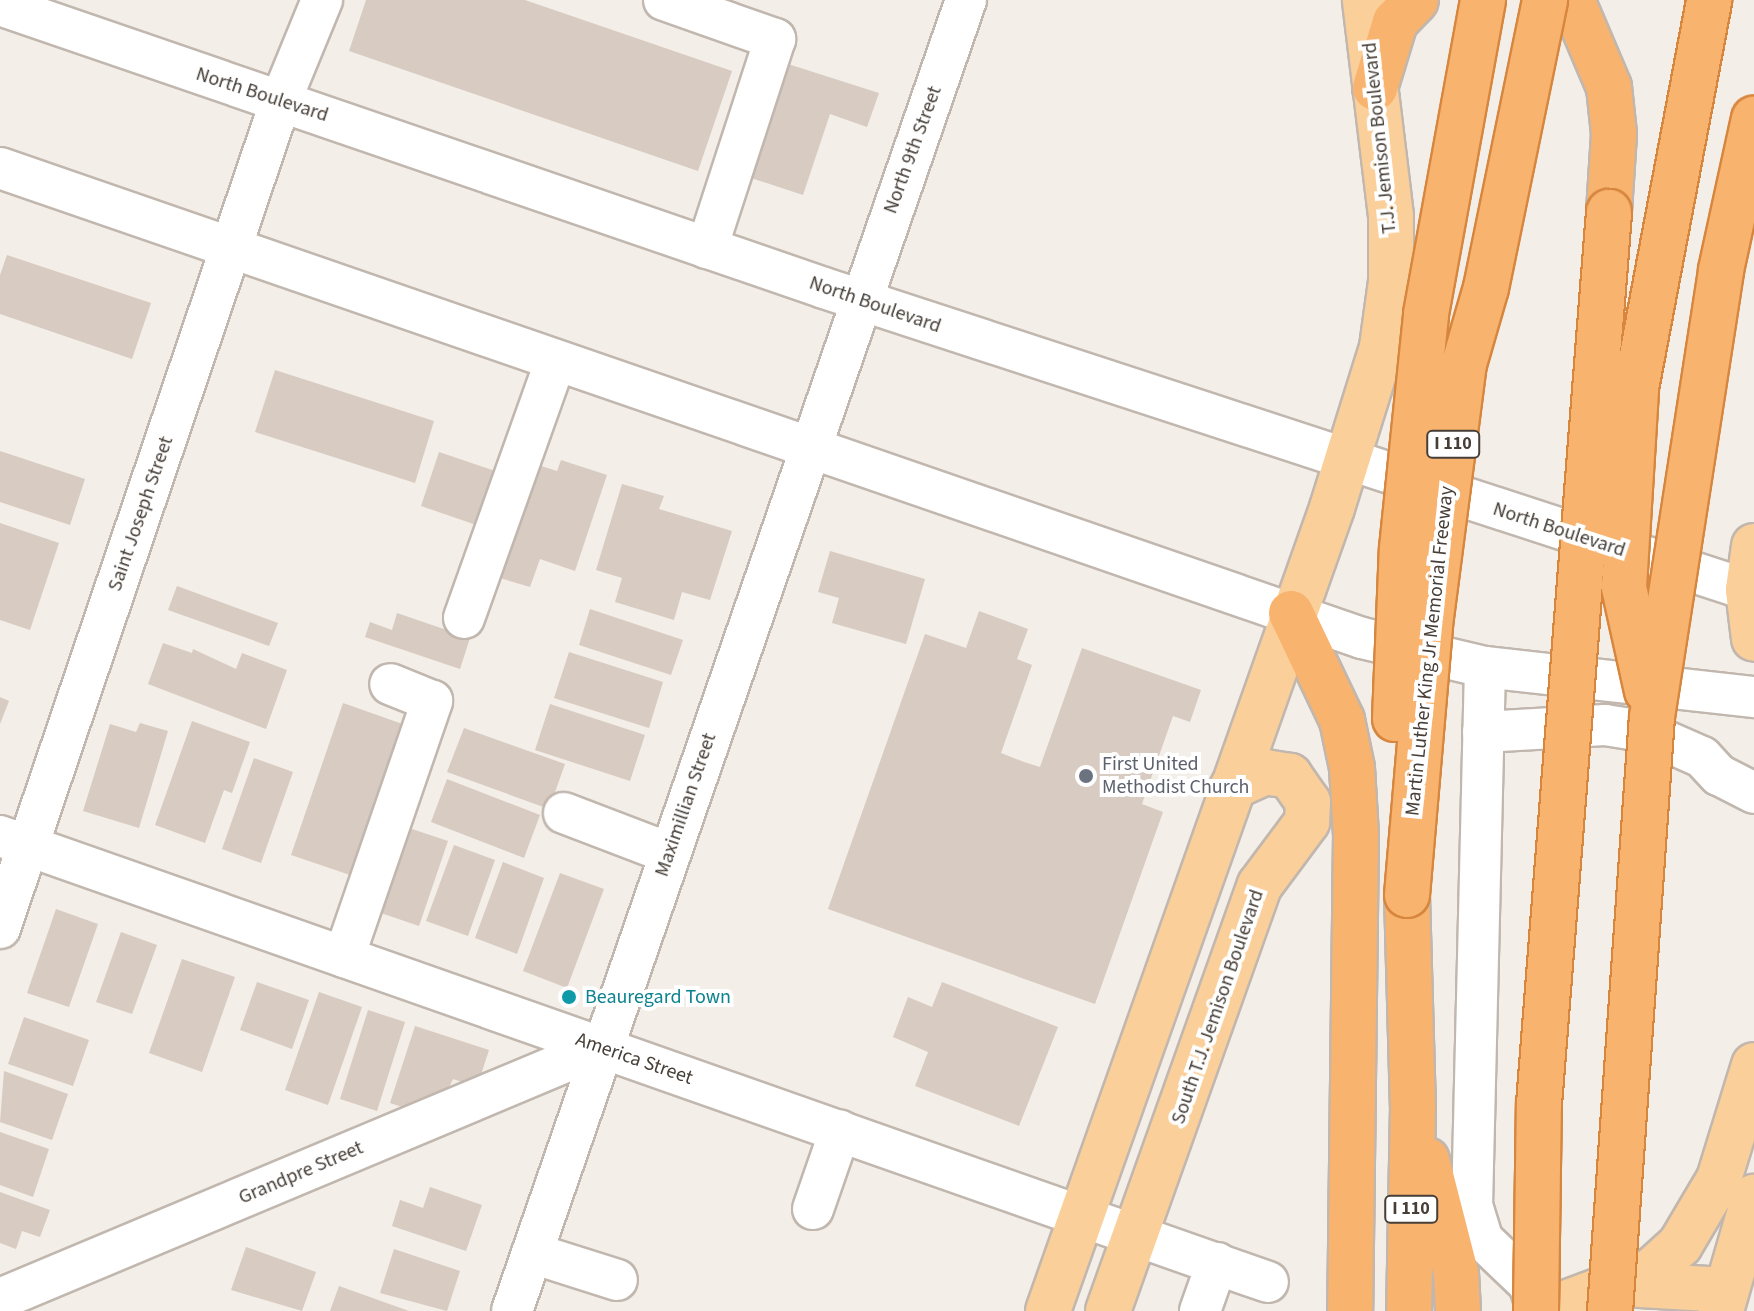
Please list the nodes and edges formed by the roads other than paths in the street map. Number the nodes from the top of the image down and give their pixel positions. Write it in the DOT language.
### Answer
graph roads {
  1 [pos="322,0"];
  2 [pos="664,0"];
  3 [pos="966,0"];
  4 [pos="1365,0"];
  5 [pos="1416,0"];
  6 [pos="1483,0"];
  7 [pos="1709,0"];
  8 [pos="1565,2"];
  9 [pos="0,5"];
  10 [pos="1375,88"];
  11 [pos="281,100"];
  12 [pos="1754,119"];
  13 [pos="0,168"];
  14 [pos="231,247"];
  15 [pos="707,248"];
  16 [pos="860,300"];
  17 [pos="555,362"];
  18 [pos="810,448"];
  19 [pos="1347,462"];
  20 [pos="1754,546"];
  21 [pos="1751,591"];
  22 [pos="1291,613"];
  23 [pos="464,618"];
  24 [pos="1754,639"];
  25 [pos="1485,667"];
  26 [pos="390,684"];
  27 [pos="1754,697"];
  28 [pos="1652,717"];
  29 [pos="1483,732"];
  30 [pos="1232,787"];
  31 [pos="1754,793"];
  32 [pos="564,813"];
  33 [pos="14,842"];
  34 [pos="669,853"];
  35 [pos="1407,895"];
  36 [pos="0,928"];
  37 [pos="344,957"];
  38 [pos="601,1047"];
  39 [pos="1754,1065"];
  40 [pos="1413,1107"];
  41 [pos="840,1131"];
  42 [pos="1754,1197"];
  43 [pos="813,1209"];
  44 [pos="1081,1216"];
  45 [pos="1137,1234"];
  46 [pos="532,1253"];
  47 [pos="1217,1263"];
  48 [pos="617,1280"];
  49 [pos="1268,1282"];
  50 [pos="0,1299"];
  51 [pos="1724,1300"];
  52 [pos="1624,1302"];
  53 [pos="512,1311"];
  54 [pos="1048,1311"];
  55 [pos="1108,1311"];
  56 [pos="1200,1311"];
  57 [pos="1350,1311"];
  58 [pos="1409,1311"];
  59 [pos="1458,1311"];
  60 [pos="1539,1311"];
  1 -- 11 [label="street, Saint Joseph Street"];
  2 -- 15 [label="street"];
  3 -- 16 [label="street, North 9th Street"];
  4 -- 10 [label="main road, T.J. Jemison Boulevard"];
  5 -- 10 [label="highway"];
  6 -- 35 [label="highway, bridge"];
  7 -- 28 [label="highway, bridge"];
  8 -- 35 [label="highway, Martin Luther King Jr Memorial Freeway / I 110, bridge"];
  8 -- 60 [label="highway, bridge"];
  9 -- 11 [label="street, North Boulevard"];
  10 -- 19 [label="main road, T.J. Jemison Boulevard"];
  11 -- 14 [label="street, Saint Joseph Street"];
  11 -- 15 [label="street, North Boulevard"];
  12 -- 28 [label="highway, bridge"];
  13 -- 14 [label="street"];
  14 -- 17 [label="street"];
  14 -- 33 [label="street, Saint Joseph Street"];
  15 -- 16 [label="street, North Boulevard"];
  16 -- 18 [label="street, Maximillian Street"];
  16 -- 19 [label="street, North Boulevard"];
  17 -- 18 [label="street"];
  17 -- 23 [label="street"];
  18 -- 22 [label="street"];
  18 -- 34 [label="street, Maximillian Street"];
  19 -- 21 [label="street, North Boulevard"];
  19 -- 22 [label="main road, T.J. Jemison Boulevard"];
  20 -- 21 [label="main road"];
  21 -- 24 [label="main road"];
  22 -- 25 [label="street"];
  22 -- 30 [label="main road"];
  22 -- 57 [label="highway"];
  25 -- 27 [label="street"];
  25 -- 29 [label="street"];
  26 -- 37 [label="street"];
  28 -- 52 [label="highway, bridge"];
  29 -- 31 [label="street"];
  29 -- 60 [label="street"];
  30 -- 44 [label="main road"];
  30 -- 45 [label="main road, South T.J. Jemison Boulevard"];
  32 -- 34 [label="street"];
  33 -- 36 [label="street, Saint Joseph Street"];
  33 -- 37 [label="street, America Street"];
  34 -- 38 [label="street, Maximillian Street"];
  35 -- 40 [label="highway, Martin Luther King Jr Memorial Freeway / I 110"];
  37 -- 38 [label="street, America Street"];
  38 -- 41 [label="street, America Street"];
  38 -- 46 [label="street, Maximillian Street"];
  38 -- 50 [label="street, Grandpre Street"];
  39 -- 52 [label="main road"];
  40 -- 58 [label="highway, Martin Luther King Jr Memorial Freeway / I 110"];
  40 -- 59 [label="highway"];
  41 -- 43 [label="street"];
  41 -- 44 [label="street, America Street"];
  42 -- 51 [label="main road"];
  44 -- 45 [label="street, America Street"];
  44 -- 54 [label="main road"];
  45 -- 47 [label="street, America Street"];
  45 -- 55 [label="main road, South T.J. Jemison Boulevard"];
  46 -- 48 [label="street"];
  46 -- 53 [label="street, Maximillian Street"];
  47 -- 49 [label="street, America Street"];
  47 -- 56 [label="street"];
  51 -- 52 [label="main road"];
  52 -- 60 [label="main road"];
}
